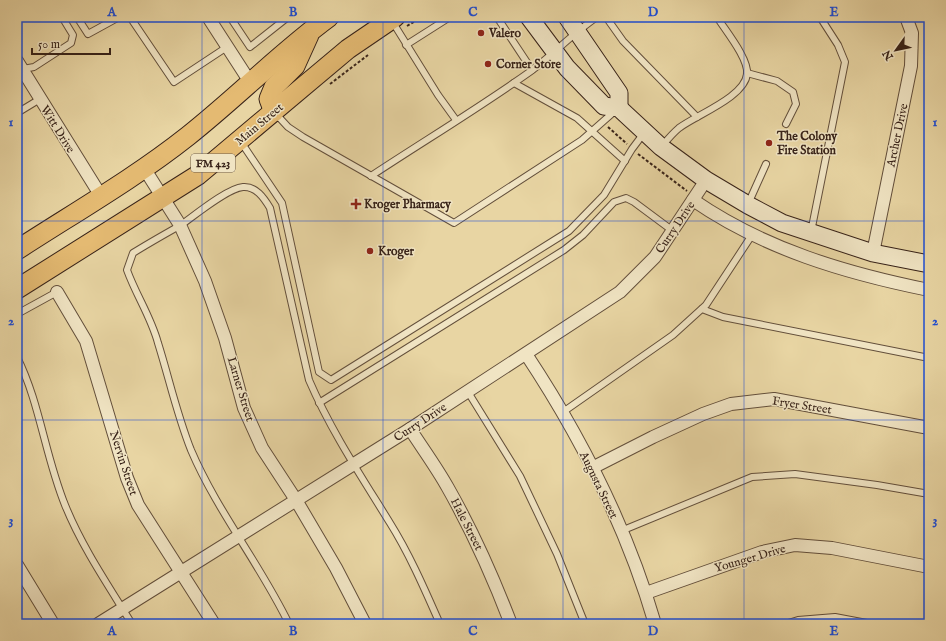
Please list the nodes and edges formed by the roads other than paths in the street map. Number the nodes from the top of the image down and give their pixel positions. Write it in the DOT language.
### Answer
graph roads {
  1 [pos="21,17"];
  2 [pos="62,17"];
  3 [pos="77,17"];
  4 [pos="119,17"];
  5 [pos="130,17"];
  6 [pos="208,17"];
  7 [pos="230,17"];
  8 [pos="288,17"];
  9 [pos="450,17"];
  10 [pos="497,17"];
  11 [pos="529,17"];
  12 [pos="567,17"];
  13 [pos="597,17"];
  14 [pos="606,17"];
  15 [pos="717,17"];
  16 [pos="820,17"];
  17 [pos="906,17"];
  18 [pos="393,18"];
  19 [pos="17,20"];
  20 [pos="320,22"];
  21 [pos="577,32"];
  22 [pos="406,44"];
  23 [pos="227,47"];
  24 [pos="555,52"];
  25 [pos="19,68"];
  26 [pos="532,70"];
  27 [pos="748,73"];
  28 [pos="250,82"];
  29 [pos="514,83"];
  30 [pos="40,99"];
  31 [pos="619,108"];
  32 [pos="274,112"];
  33 [pos="17,114"];
  34 [pos="697,117"];
  35 [pos="456,120"];
  36 [pos="786,124"];
  37 [pos="592,132"];
  38 [pos="644,133"];
  39 [pos="240,141"];
  40 [pos="661,147"];
  41 [pos="625,161"];
  42 [pos="766,164"];
  43 [pos="144,168"];
  44 [pos="371,176"];
  45 [pos="706,180"];
  46 [pos="101,196"];
  47 [pos="164,197"];
  48 [pos="693,200"];
  49 [pos="748,205"];
  50 [pos="180,225"];
  51 [pos="673,231"];
  52 [pos="810,233"];
  53 [pos="752,235"];
  54 [pos="17,250"];
  55 [pos="873,252"];
  56 [pos="929,264"];
  57 [pos="17,289"];
  58 [pos="929,290"];
  59 [pos="57,292"];
  60 [pos="702,309"];
  61 [pos="17,314"];
  62 [pos="526,354"];
  63 [pos="17,357"];
  64 [pos="929,358"];
  65 [pos="468,392"];
  66 [pos="319,403"];
  67 [pos="563,412"];
  68 [pos="929,428"];
  69 [pos="410,429"];
  70 [pos="353,465"];
  71 [pos="592,468"];
  72 [pos="929,494"];
  73 [pos="296,500"];
  74 [pos="621,531"];
  75 [pos="238,536"];
  76 [pos="17,565"];
  77 [pos="929,567"];
  78 [pos="181,571"];
  79 [pos="646,593"];
  80 [pos="122,608"];
  81 [pos="53,624"];
  82 [pos="98,624"];
  83 [pos="132,624"];
  84 [pos="214,624"];
  85 [pos="290,624"];
  86 [pos="365,624"];
  87 [pos="440,624"];
  88 [pos="511,624"];
  89 [pos="584,624"];
  90 [pos="655,624"];
  91 [pos="785,624"];
  92 [pos="872,624"];
  1 -- 19 [label="lane"];
  2 -- 25 [label="lane"];
  3 -- 4 [label="lane"];
  5 -- 23 [label="lane"];
  6 -- 23 [label="street"];
  7 -- 8 [label="lane"];
  9 -- 22 [label="lane"];
  10 -- 26 [label="lane"];
  11 -- 24 [label="main road"];
  12 -- 21 [label="main road"];
  13 -- 21 [label="lane"];
  14 -- 34 [label="lane"];
  15 -- 27 [label="lane"];
  16 -- 52 [label="lane"];
  17 -- 55 [label="street, Archer Drive"];
  18 -- 22 [label="lane"];
  18 -- 32 [label="main road, Main Street / FM 423"];
  20 -- 28 [label="main road, FM 423"];
  20 -- 32 [label="main road"];
  21 -- 24 [label="lane"];
  21 -- 31 [label="main road"];
  22 -- 35 [label="lane"];
  23 -- 28 [label="street"];
  24 -- 26 [label="lane"];
  24 -- 31 [label="main road"];
  25 -- 30 [label="street, Witt Drive"];
  26 -- 29 [label="lane"];
  27 -- 34 [label="lane"];
  27 -- 36 [label="lane"];
  28 -- 43 [label="main road, FM 423"];
  29 -- 35 [label="lane"];
  29 -- 37 [label="lane"];
  30 -- 33 [label="lane"];
  30 -- 46 [label="street, Witt Drive"];
  31 -- 37 [label="lane"];
  31 -- 38 [label="main road"];
  32 -- 39 [label="main road, Main Street / FM 423"];
  32 -- 44 [label="lane"];
  34 -- 40 [label="lane"];
  35 -- 44 [label="lane"];
  37 -- 41 [label="lane"];
  37 -- 44 [label="lane"];
  38 -- 40 [label="main road"];
  38 -- 41 [label="lane"];
  39 -- 41 [label="lane"];
  39 -- 47 [label="main road, Main Street / FM 423"];
  40 -- 45 [label="main road"];
  42 -- 49 [label="lane"];
  43 -- 46 [label="main road, FM 423"];
  43 -- 47 [label="street, Larner Street"];
  45 -- 48 [label="street, Curry Drive"];
  45 -- 49 [label="main road"];
  46 -- 54 [label="main road, FM 423"];
  47 -- 50 [label="street, Larner Street"];
  47 -- 57 [label="main road, Main Street / FM 423"];
  48 -- 51 [label="street, Curry Drive"];
  48 -- 53 [label="street"];
  49 -- 52 [label="main road"];
  50 -- 66 [label="lane"];
  50 -- 73 [label="street, Larner Street"];
  50 -- 75 [label="lane"];
  51 -- 62 [label="street, Curry Drive"];
  51 -- 66 [label="lane"];
  52 -- 55 [label="main road"];
  53 -- 58 [label="street"];
  53 -- 60 [label="lane"];
  55 -- 56 [label="main road"];
  59 -- 61 [label="lane"];
  59 -- 78 [label="street, Nervin Street"];
  60 -- 64 [label="lane"];
  60 -- 67 [label="lane"];
  62 -- 65 [label="street, Curry Drive"];
  62 -- 67 [label="street, Augusta Street"];
  63 -- 80 [label="lane"];
  65 -- 69 [label="street, Curry Drive"];
  65 -- 89 [label="lane"];
  66 -- 70 [label="lane"];
  67 -- 71 [label="street, Augusta Street"];
  68 -- 71 [label="street, Fryer Street"];
  69 -- 70 [label="street, Curry Drive"];
  69 -- 88 [label="street, Hale Street"];
  70 -- 73 [label="street, Curry Drive"];
  70 -- 87 [label="lane"];
  71 -- 74 [label="street, Augusta Street"];
  72 -- 74 [label="lane"];
  73 -- 75 [label="street, Curry Drive"];
  73 -- 86 [label="street, Larner Street"];
  74 -- 79 [label="street, Augusta Street"];
  75 -- 78 [label="street, Curry Drive"];
  75 -- 85 [label="lane"];
  76 -- 81 [label="street"];
  77 -- 79 [label="street, Younger Drive"];
  78 -- 80 [label="street, Curry Drive"];
  78 -- 84 [label="street, Nervin Street"];
  79 -- 90 [label="street, Augusta Street"];
  80 -- 82 [label="street, Curry Drive"];
  80 -- 83 [label="lane"];
  91 -- 92 [label="lane"];
}
